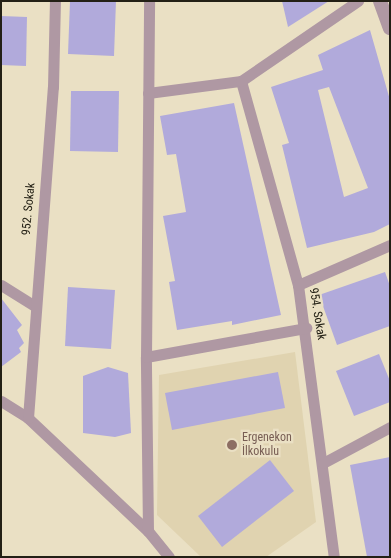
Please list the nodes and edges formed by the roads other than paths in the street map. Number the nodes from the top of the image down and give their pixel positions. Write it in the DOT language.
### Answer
graph roads {
  1 [pos="55,1"];
  2 [pos="149,1"];
  3 [pos="358,1"];
  4 [pos="380,1"];
  5 [pos="390,28"];
  6 [pos="241,81"];
  7 [pos="148,93"];
  8 [pos="390,245"];
  9 [pos="1,285"];
  10 [pos="298,285"];
  11 [pos="35,306"];
  12 [pos="306,328"];
  13 [pos="146,357"];
  14 [pos="1,401"];
  15 [pos="28,418"];
  16 [pos="390,427"];
  17 [pos="323,463"];
  18 [pos="148,531"];
  19 [pos="169,557"];
  20 [pos="334,557"];
  1 -- 11 [label="street, 952. Sokak"];
  2 -- 7 [label="street"];
  3 -- 6 [label="street"];
  4 -- 5 [label="street"];
  6 -- 7 [label="street"];
  6 -- 10 [label="street, 954. Sokak"];
  7 -- 13 [label="street"];
  8 -- 10 [label="street"];
  9 -- 11 [label="street"];
  10 -- 12 [label="street, 954. Sokak"];
  11 -- 15 [label="street, 952. Sokak"];
  12 -- 13 [label="street"];
  12 -- 17 [label="street, 954. Sokak"];
  13 -- 18 [label="street"];
  14 -- 15 [label="street"];
  15 -- 18 [label="street"];
  16 -- 17 [label="street"];
  17 -- 20 [label="street, 954. Sokak"];
  18 -- 19 [label="street"];
}
